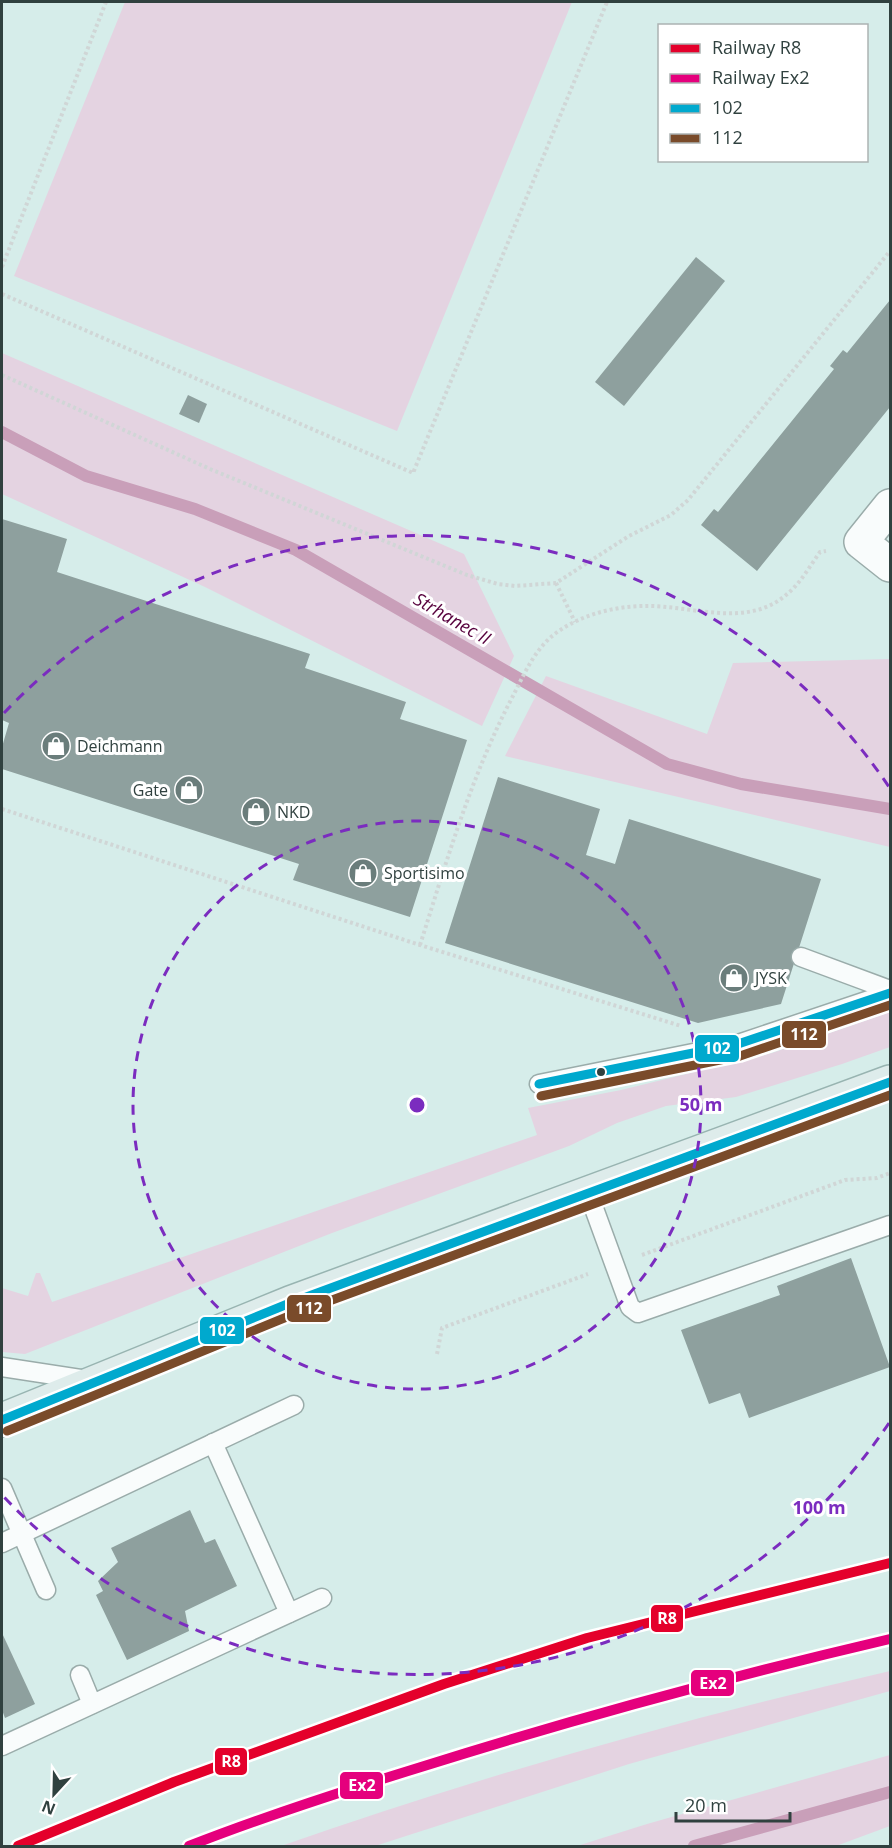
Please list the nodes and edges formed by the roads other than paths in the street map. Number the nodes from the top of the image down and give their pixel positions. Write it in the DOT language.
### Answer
graph roads {
  1 [pos="891,506"];
  2 [pos="891,566"];
  3 [pos="801,957"];
  4 [pos="891,992"];
  5 [pos="891,1082"];
  6 [pos="539,1084"];
  7 [pos="588,1192"];
  8 [pos="891,1225"];
  9 [pos="2,1366"];
  10 [pos="98,1382"];
  11 [pos="294,1405"];
  12 [pos="2,1420"];
  13 [pos="213,1443"];
  14 [pos="2,1488"];
  15 [pos="20,1534"];
  16 [pos="2,1543"];
  17 [pos="46,1590"];
  18 [pos="322,1598"];
  19 [pos="289,1613"];
  20 [pos="80,1676"];
  21 [pos="92,1704"];
  22 [pos="2,1746"];
  1 -- 2 [label="street"];
  3 -- 4 [label="lane"];
  4 -- 6 [label="lane"];
  5 -- 7 [label="main road"];
  7 -- 8 [label="lane"];
  7 -- 10 [label="main road"];
  9 -- 10 [label="lane"];
  10 -- 12 [label="main road"];
  11 -- 13 [label="lane"];
  13 -- 15 [label="lane"];
  13 -- 19 [label="lane"];
  14 -- 15 [label="lane"];
  15 -- 16 [label="lane"];
  15 -- 17 [label="lane"];
  18 -- 19 [label="lane"];
  19 -- 21 [label="lane"];
  20 -- 21 [label="lane"];
  21 -- 22 [label="lane"];
}
